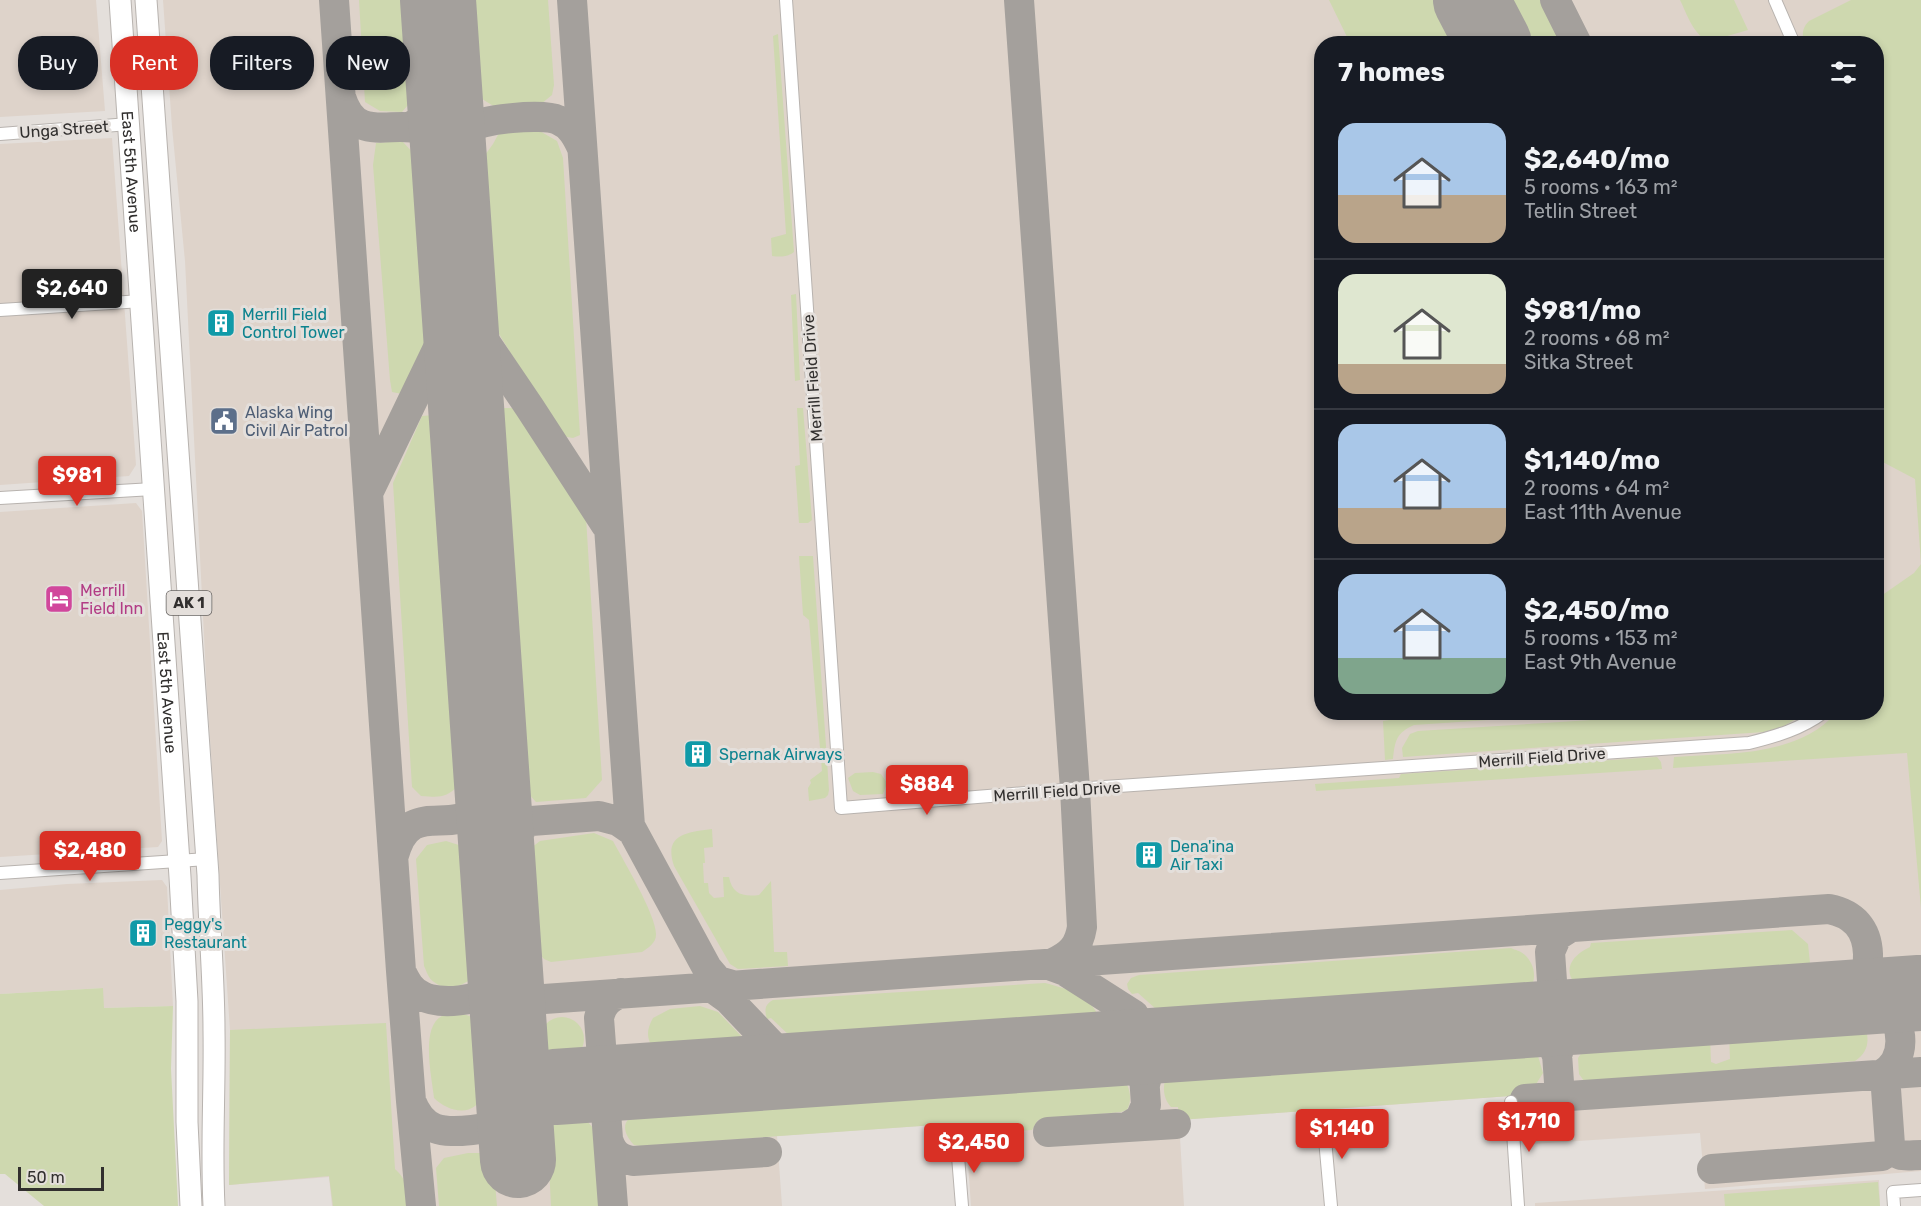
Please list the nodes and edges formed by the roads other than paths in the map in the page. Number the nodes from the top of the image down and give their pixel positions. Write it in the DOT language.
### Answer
graph roads {
  1 [pos="120,0"];
  2 [pos="146,0"];
  3 [pos="786,0"];
  4 [pos="1775,0"];
  5 [pos="1791,36"];
  6 [pos="129,124"];
  7 [pos="0,134"];
  8 [pos="142,301"];
  9 [pos="0,310"];
  10 [pos="153,489"];
  11 [pos="0,498"];
  12 [pos="1812,720"];
  13 [pos="207,858"];
  14 [pos="179,860"];
  15 [pos="0,873"];
  16 [pos="1511,1102"];
  17 [pos="1323,1117"];
  18 [pos="957,1144"];
  19 [pos="1921,1190"];
  20 [pos="191,1206"];
  21 [pos="214,1206"];
  22 [pos="962,1206"];
  23 [pos="1331,1206"];
  24 [pos="1518,1206"];
  25 [pos="1894,1206"];
  1 -- 6 [label="highway, East 5th Avenue / AK 1"];
  2 -- 13 [label="highway, East 5th Avenue / AK 1"];
  3 -- 12 [label="street, Merrill Field Drive"];
  4 -- 5 [label="street"];
  6 -- 7 [label="street, Unga Street"];
  6 -- 8 [label="highway, East 5th Avenue / AK 1"];
  8 -- 9 [label="street"];
  8 -- 10 [label="highway, East 5th Avenue / AK 1"];
  10 -- 11 [label="street"];
  10 -- 14 [label="highway, East 5th Avenue / AK 1"];
  13 -- 14 [label="street"];
  13 -- 21 [label="highway, East 5th Avenue / AK 1"];
  14 -- 15 [label="street"];
  14 -- 20 [label="highway, East 5th Avenue / AK 1"];
  16 -- 24 [label="street"];
  17 -- 23 [label="street"];
  18 -- 22 [label="street"];
  19 -- 25 [label="street"];
}
